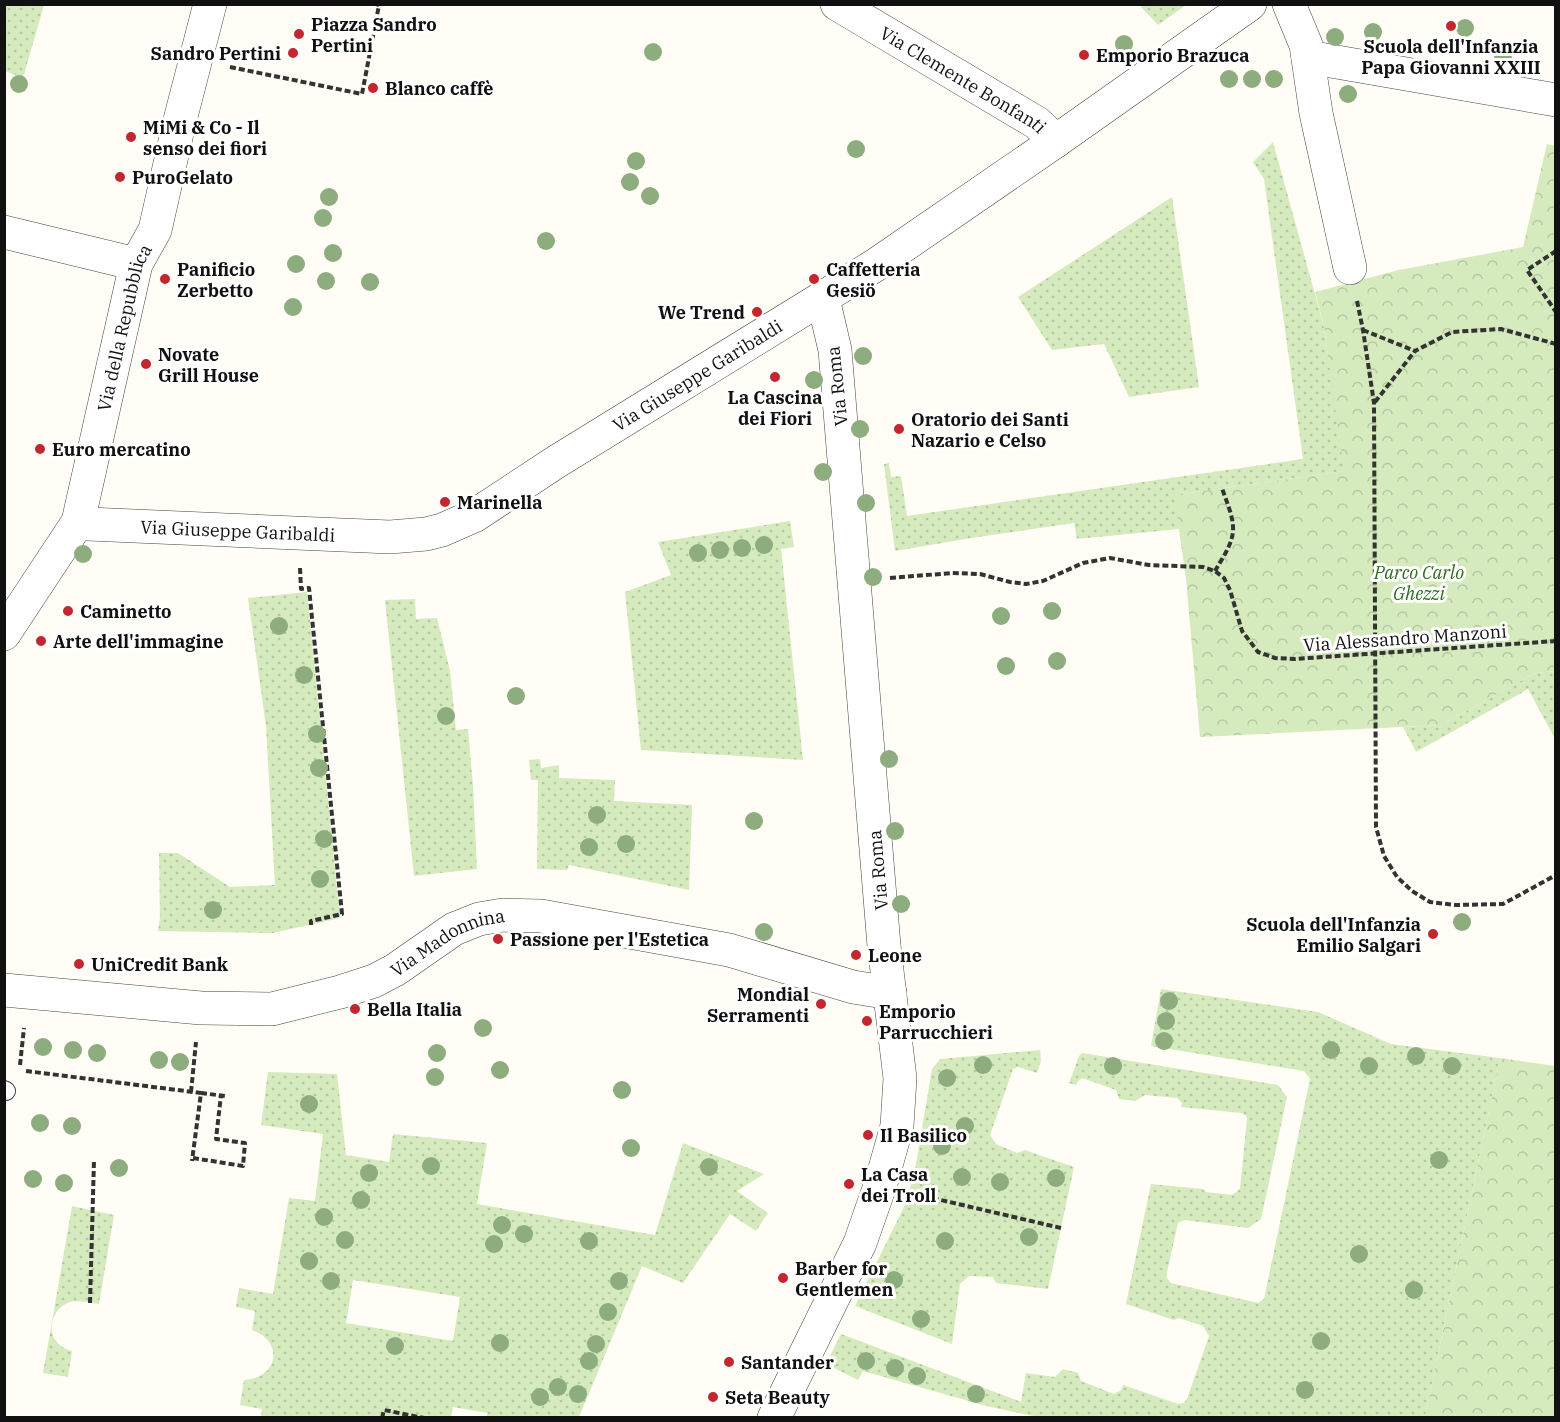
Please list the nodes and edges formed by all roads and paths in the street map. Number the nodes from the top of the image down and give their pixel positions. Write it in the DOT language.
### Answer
graph roads {
  1 [pos="210,4"];
  2 [pos="376,4"];
  3 [pos="837,4"];
  4 [pos="1250,4"];
  5 [pos="1289,4"];
  6 [pos="1308,57"];
  7 [pos="196,60"];
  8 [pos="1556,100"];
  9 [pos="1056,141"];
  10 [pos="4,232"];
  11 [pos="1556,251"];
  12 [pos="136,264"];
  13 [pos="1350,268"];
  14 [pos="823,299"];
  15 [pos="1555,312"];
  16 [pos="1363,330"];
  17 [pos="1556,344"];
  18 [pos="1415,351"];
  19 [pos="1374,403"];
  20 [pos="1222,488"];
  21 [pos="78,522"];
  22 [pos="300,559"];
  23 [pos="1215,571"];
  24 [pos="854,582"];
  25 [pos="4,634"];
  26 [pos="1556,641"];
  27 [pos="1374,653"];
  28 [pos="1556,875"];
  29 [pos="311,925"];
  30 [pos="4,990"];
  31 [pos="890,993"];
  32 [pos="24,1022"];
  33 [pos="197,1035"];
  34 [pos="191,1092"];
  35 [pos="201,1093"];
  36 [pos="94,1160"];
  37 [pos="909,1193"];
  38 [pos="1061,1228"];
  39 [pos="90,1303"];
  40 [pos="382,1418"];
  41 [pos="424,1418"];
  42 [pos="774,1418"];
  1 -- 7 [label="street, Via della Repubblica"];
  2 -- 7 [label="path"];
  3 -- 9 [label="street, Via Clemente Bonfanti"];
  4 -- 9 [label="street, Via Giuseppe Garibaldi"];
  5 -- 6 [label="street"];
  6 -- 8 [label="street"];
  6 -- 13 [label="street"];
  7 -- 12 [label="street, Via della Repubblica"];
  9 -- 14 [label="street, Via Giuseppe Garibaldi"];
  10 -- 12 [label="street"];
  11 -- 15 [label="path"];
  12 -- 21 [label="street, Via della Repubblica"];
  13 -- 16 [label="path"];
  14 -- 21 [label="street, Via Giuseppe Garibaldi"];
  14 -- 24 [label="street, Via Roma"];
  16 -- 18 [label="path"];
  16 -- 19 [label="path"];
  17 -- 18 [label="path"];
  18 -- 19 [label="path"];
  19 -- 27 [label="path"];
  20 -- 23 [label="path"];
  21 -- 25 [label="street, Via della Repubblica"];
  22 -- 29 [label="path"];
  23 -- 24 [label="path"];
  23 -- 27 [label="path, Via Alessandro Manzoni"];
  24 -- 31 [label="street, Via Roma"];
  26 -- 27 [label="path, Via Alessandro Manzoni"];
  27 -- 28 [label="path"];
  30 -- 31 [label="street, Via Madonnina"];
  31 -- 42 [label="street, Via Roma"];
  32 -- 34 [label="path"];
  33 -- 34 [label="path"];
  34 -- 35 [label="path"];
  35 -- 35 [label="path"];
  36 -- 39 [label="path"];
  37 -- 38 [label="path"];
  40 -- 41 [label="path"];
}
